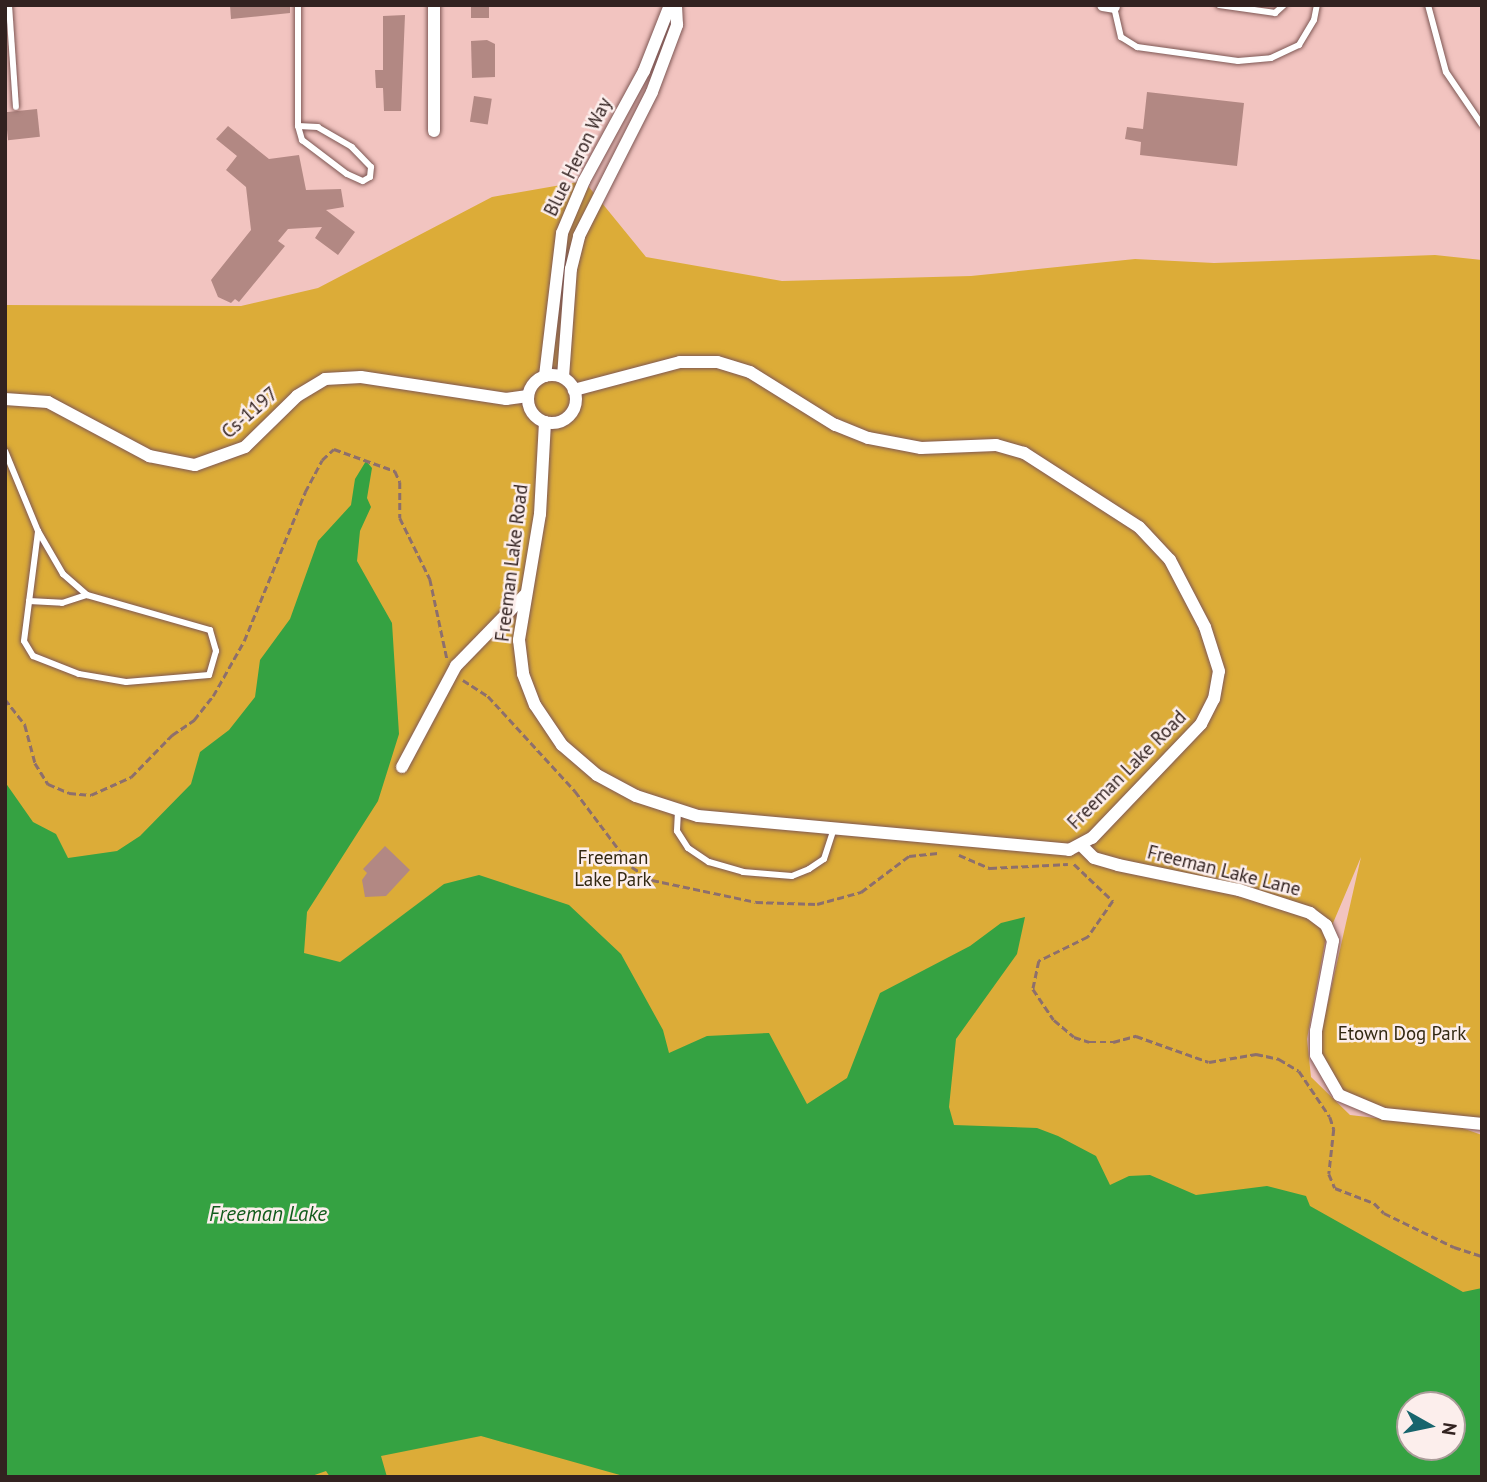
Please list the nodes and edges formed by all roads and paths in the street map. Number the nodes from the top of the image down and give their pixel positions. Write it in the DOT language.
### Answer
graph roads {
  1 [pos="9,5"];
  2 [pos="298,5"];
  3 [pos="434,5"];
  4 [pos="670,5"];
  5 [pos="676,5"];
  6 [pos="1219,5"];
  7 [pos="1284,5"];
  8 [pos="1317,5"];
  9 [pos="1428,5"];
  10 [pos="1112,6"];
  11 [pos="16,107"];
  12 [pos="298,125"];
  13 [pos="1482,125"];
  14 [pos="435,131"];
  15 [pos="545,376"];
  16 [pos="563,377"];
  17 [pos="575,390"];
  18 [pos="528,396"];
  19 [pos="5,399"];
  20 [pos="545,422"];
  21 [pos="5,451"];
  22 [pos="38,531"];
  23 [pos="527,594"];
  24 [pos="87,595"];
  25 [pos="29,601"];
  26 [pos="454,669"];
  27 [pos="5,699"];
  28 [pos="402,767"];
  29 [pos="678,811"];
  30 [pos="834,826"];
  31 [pos="1081,845"];
  32 [pos="944,852"];
  33 [pos="958,854"];
  34 [pos="1482,1124"];
  35 [pos="1482,1256"];
  1 -- 11 [label="lane"];
  2 -- 12 [label="lane"];
  3 -- 14 [label="street"];
  4 -- 15 [label="street, Blue Heron Way"];
  5 -- 16 [label="street, Blue Heron Way"];
  6 -- 7 [label="lane"];
  8 -- 10 [label="lane"];
  9 -- 13 [label="lane"];
  12 -- 12 [label="lane"];
  15 -- 16 [label="street"];
  15 -- 18 [label="street"];
  16 -- 17 [label="street"];
  17 -- 20 [label="street"];
  17 -- 31 [label="street, Freeman Lake Road"];
  18 -- 19 [label="street, Cs-1197"];
  18 -- 20 [label="street"];
  20 -- 23 [label="street, Freeman Lake Road"];
  21 -- 22 [label="lane"];
  22 -- 24 [label="lane"];
  22 -- 25 [label="lane"];
  23 -- 26 [label="street"];
  23 -- 29 [label="street, Freeman Lake Road"];
  24 -- 25 [label="lane"];
  24 -- 25 [label="lane"];
  26 -- 27 [label="path"];
  26 -- 28 [label="street"];
  26 -- 32 [label="path"];
  29 -- 30 [label="street, Freeman Lake Road"];
  29 -- 30 [label="lane"];
  30 -- 31 [label="street, Freeman Lake Road"];
  31 -- 34 [label="street, Freeman Lake Lane"];
  33 -- 35 [label="path"];
}
